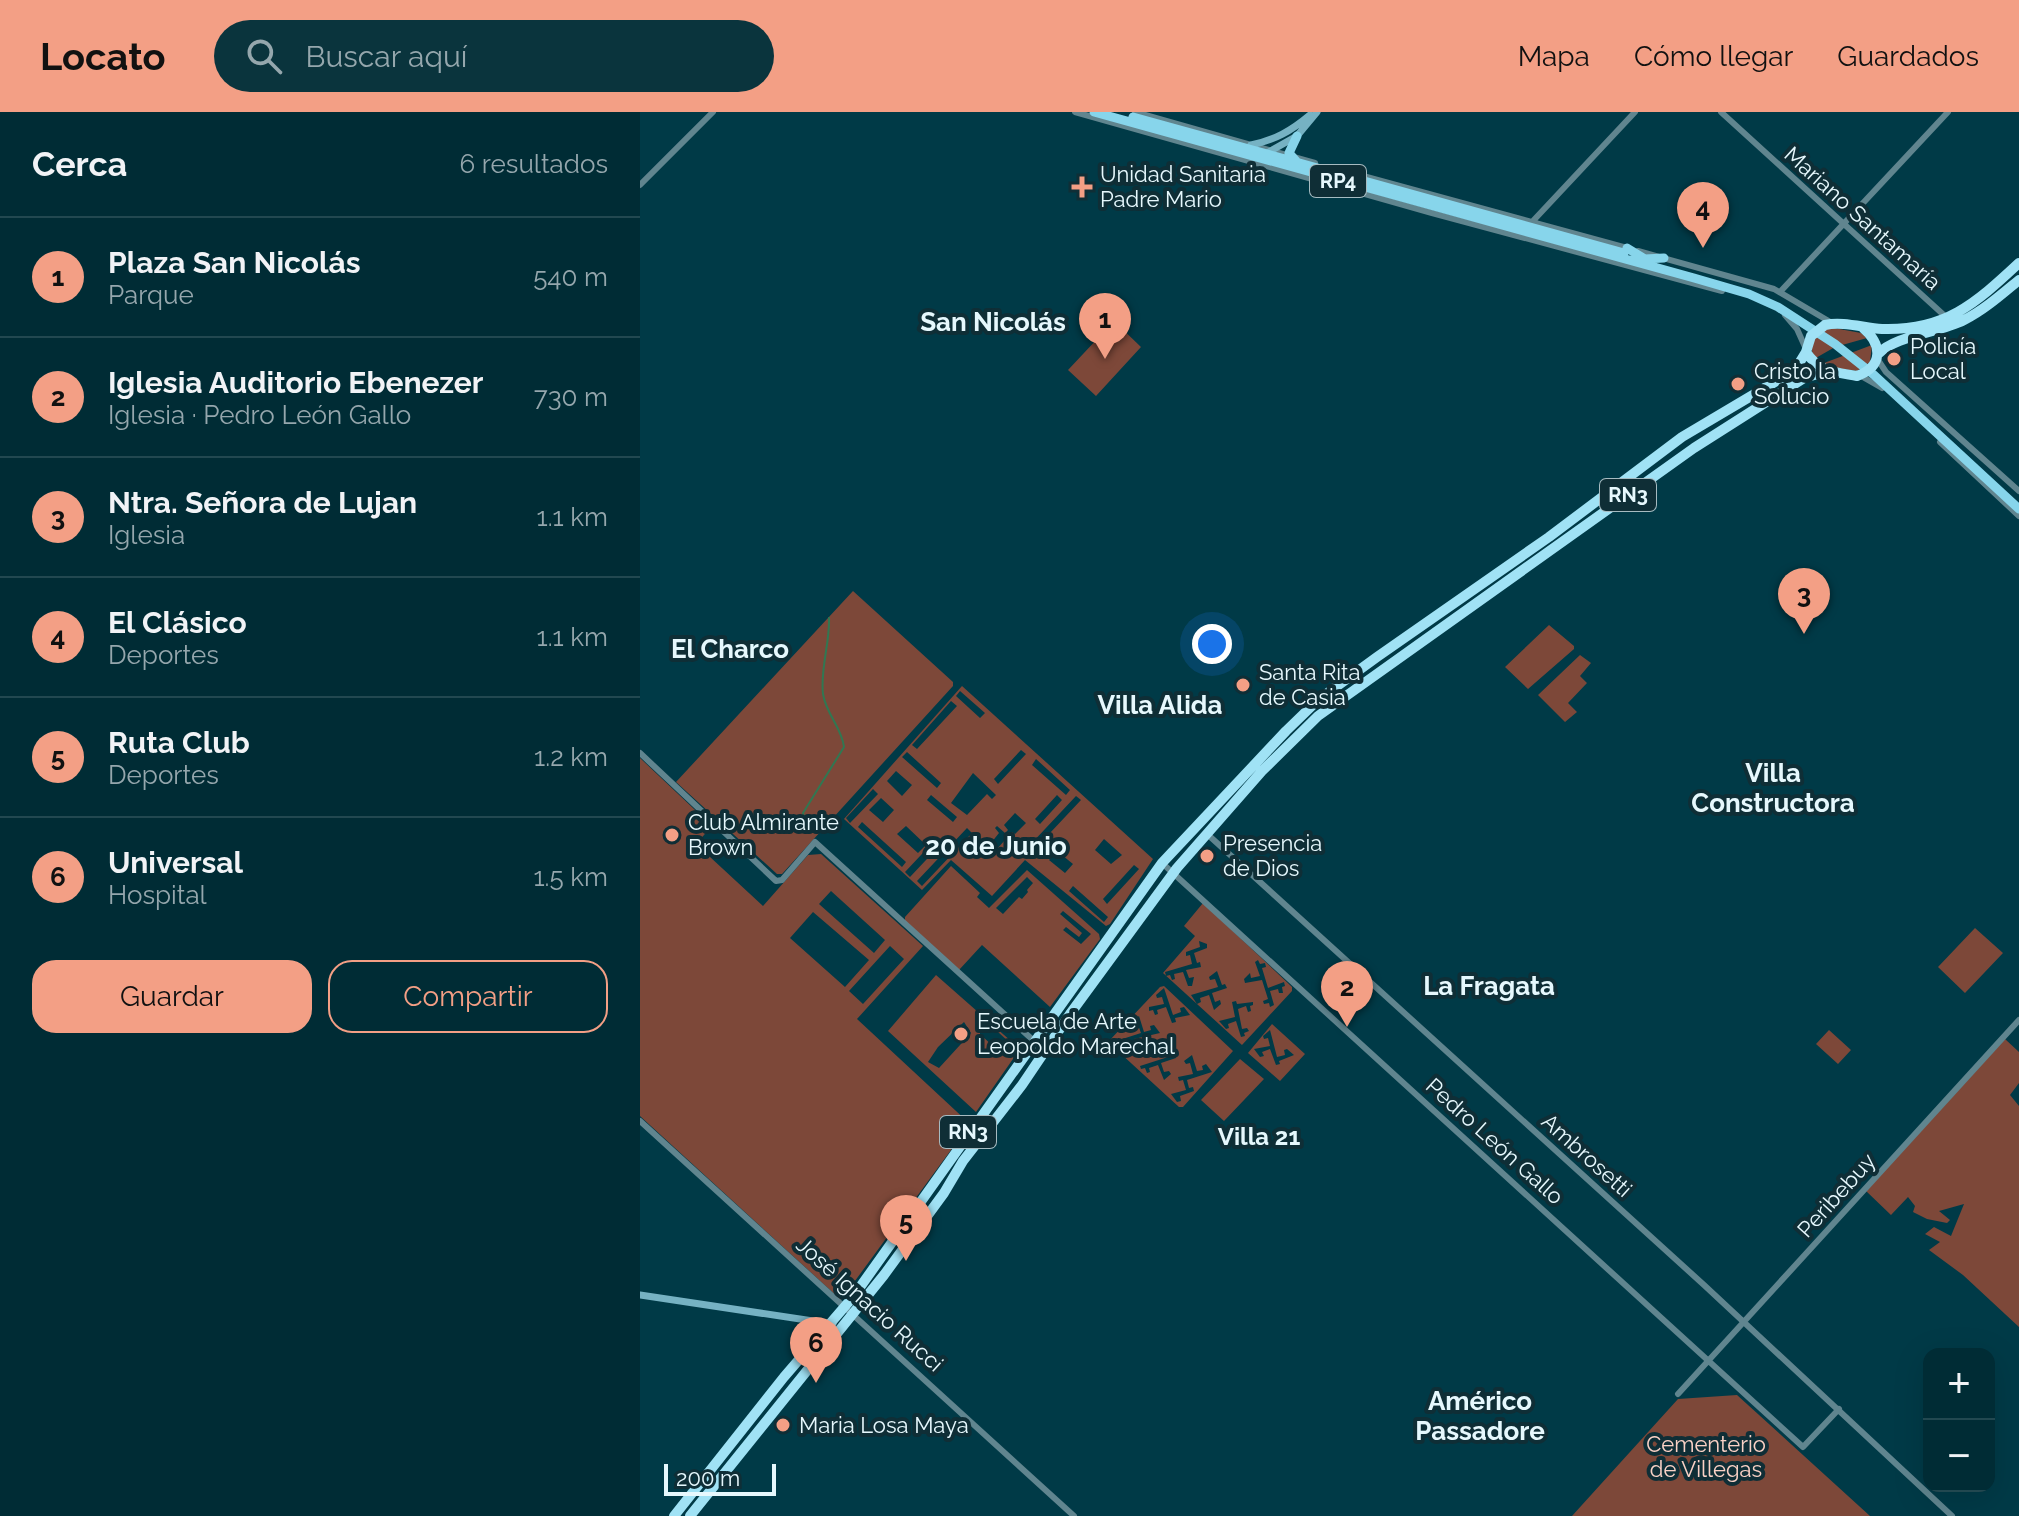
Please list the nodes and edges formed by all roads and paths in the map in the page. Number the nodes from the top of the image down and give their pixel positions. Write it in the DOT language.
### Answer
graph roads {
  1 [pos="713,112"];
  2 [pos="1075,112"];
  3 [pos="1094,112"];
  4 [pos="1115,112"];
  5 [pos="1135,112"];
  6 [pos="1316,112"];
  7 [pos="1635,112"];
  8 [pos="1721,112"];
  9 [pos="1948,112"];
  10 [pos="1131,123"];
  11 [pos="1153,134"];
  12 [pos="1172,135"];
  13 [pos="1297,136"];
  14 [pos="1237,145"];
  15 [pos="1251,145"];
  16 [pos="1274,151"];
  17 [pos="1260,156"];
  18 [pos="1290,156"];
  19 [pos="1299,163"];
  20 [pos="640,185"];
  21 [pos="1354,185"];
  22 [pos="1406,192"];
  23 [pos="1379,197"];
  24 [pos="1456,201"];
  25 [pos="1418,203"];
  26 [pos="1453,219"];
  27 [pos="1843,224"];
  28 [pos="1526,228"];
  29 [pos="1627,248"];
  30 [pos="1576,253"];
  31 [pos="1614,257"];
  32 [pos="1664,258"];
  33 [pos="1645,259"];
  34 [pos="2019,263"];
  35 [pos="2019,280"];
  36 [pos="1780,292"];
  37 [pos="1951,321"];
  38 [pos="1832,323"];
  39 [pos="1812,325"];
  40 [pos="1863,328"];
  41 [pos="1806,350"];
  42 [pos="1877,356"];
  43 [pos="1828,371"];
  44 [pos="1875,374"];
  45 [pos="1857,376"];
  46 [pos="2019,491"];
  47 [pos="2002,492"];
  48 [pos="2019,501"];
  49 [pos="2019,509"];
  50 [pos="2019,516"];
  51 [pos="640,753"];
  52 [pos="1192,829"];
  53 [pos="1209,834"];
  54 [pos="1162,863"];
  55 [pos="1174,873"];
  56 [pos="2019,1020"];
  57 [pos="1034,1041"];
  58 [pos="1026,1051"];
  59 [pos="1039,1061"];
  60 [pos="640,1121"];
  61 [pos="976,1121"];
  62 [pos="989,1130"];
  63 [pos="640,1295"];
  64 [pos="845,1307"];
  65 [pos="854,1315"];
  66 [pos="828,1323"];
  67 [pos="1743,1323"];
  68 [pos="842,1328"];
  69 [pos="1708,1362"];
  70 [pos="1678,1394"];
  71 [pos="1839,1409"];
  72 [pos="674,1516"];
  73 [pos="690,1516"];
  74 [pos="1074,1516"];
  75 [pos="1952,1516"];
  1 -- 20 [label="street"];
  2 -- 11 [label="street"];
  3 -- 10 [label="main road, RP4"];
  4 -- 14 [label="main road, RP4"];
  5 -- 15 [label="street"];
  6 -- 13 [label="main road"];
  6 -- 15 [label="main road"];
  7 -- 28 [label="street"];
  8 -- 27 [label="street, Mariano Santamaría"];
  9 -- 27 [label="street"];
  10 -- 11 [label="main road"];
  10 -- 12 [label="main road, RP4"];
  11 -- 12 [label="main road"];
  11 -- 23 [label="street"];
  12 -- 17 [label="main road, RP4"];
  13 -- 16 [label="main road"];
  13 -- 18 [label="main road"];
  14 -- 15 [label="main road"];
  14 -- 17 [label="main road, RP4"];
  15 -- 16 [label="street"];
  16 -- 17 [label="main road"];
  16 -- 18 [label="street"];
  17 -- 19 [label="main road, RP4"];
  17 -- 21 [label="main road, RP4"];
  18 -- 19 [label="main road"];
  18 -- 24 [label="street"];
  19 -- 22 [label="main road, RP4"];
  21 -- 23 [label="main road"];
  21 -- 25 [label="main road, RP4"];
  22 -- 24 [label="main road"];
  22 -- 28 [label="main road, RP4"];
  23 -- 25 [label="main road"];
  23 -- 26 [label="street"];
  24 -- 28 [label="street"];
  25 -- 26 [label="main road"];
  25 -- 28 [label="main road, RP4"];
  26 -- 28 [label="street"];
  27 -- 36 [label="street"];
  27 -- 37 [label="street, Mariano Santamaría"];
  28 -- 29 [label="street"];
  28 -- 30 [label="street"];
  28 -- 31 [label="main road, RP4"];
  28 -- 33 [label="main road, RP4"];
  29 -- 32 [label="street"];
  29 -- 33 [label="main road"];
  30 -- 31 [label="main road"];
  30 -- 41 [label="street"];
  31 -- 39 [label="main road, RP4"];
  32 -- 33 [label="main road"];
  32 -- 36 [label="street"];
  33 -- 39 [label="main road, RP4"];
  34 -- 37 [label="highway"];
  35 -- 37 [label="highway"];
  36 -- 38 [label="street"];
  37 -- 40 [label="highway"];
  37 -- 42 [label="highway"];
  38 -- 40 [label="highway"];
  38 -- 41 [label="highway, RN3"];
  39 -- 44 [label="main road, RP4"];
  40 -- 42 [label="highway"];
  41 -- 43 [label="highway"];
  41 -- 52 [label="highway, RN3"];
  42 -- 45 [label="highway"];
  42 -- 46 [label="street"];
  43 -- 45 [label="highway"];
  43 -- 53 [label="highway, RN3"];
  44 -- 47 [label="main road, RP4"];
  44 -- 48 [label="main road, RP4"];
  45 -- 50 [label="street"];
  47 -- 49 [label="main road, RP4"];
  47 -- 50 [label="main road"];
  51 -- 57 [label="street"];
  52 -- 53 [label="street, Ambrosetti"];
  52 -- 54 [label="highway, RN3"];
  53 -- 55 [label="highway, RN3"];
  53 -- 67 [label="street, Ambrosetti"];
  54 -- 55 [label="street, Pedro León Gallo"];
  54 -- 57 [label="highway, RN3"];
  55 -- 59 [label="highway, RN3"];
  55 -- 69 [label="street, Pedro León Gallo"];
  56 -- 67 [label="street, Peribebuy"];
  57 -- 58 [label="highway, RN3"];
  58 -- 59 [label="highway"];
  58 -- 61 [label="highway, RN3"];
  59 -- 62 [label="highway, RN3"];
  60 -- 64 [label="street, José Ignacio Rucci"];
  61 -- 62 [label="main road"];
  61 -- 64 [label="highway, RN3"];
  62 -- 65 [label="highway, RN3"];
  63 -- 66 [label="main road"];
  64 -- 65 [label="street, José Ignacio Rucci"];
  64 -- 66 [label="highway, RN3"];
  65 -- 68 [label="highway, RN3"];
  65 -- 74 [label="street, José Ignacio Rucci"];
  66 -- 68 [label="main road"];
  66 -- 72 [label="highway, RN3"];
  67 -- 69 [label="street, Peribebuy"];
  67 -- 71 [label="street, Ambrosetti"];
  68 -- 73 [label="highway, RN3"];
  69 -- 70 [label="street, Peribebuy"];
  69 -- 71 [label="street, Pedro León Gallo"];
  71 -- 75 [label="street, Ambrosetti"];
}
